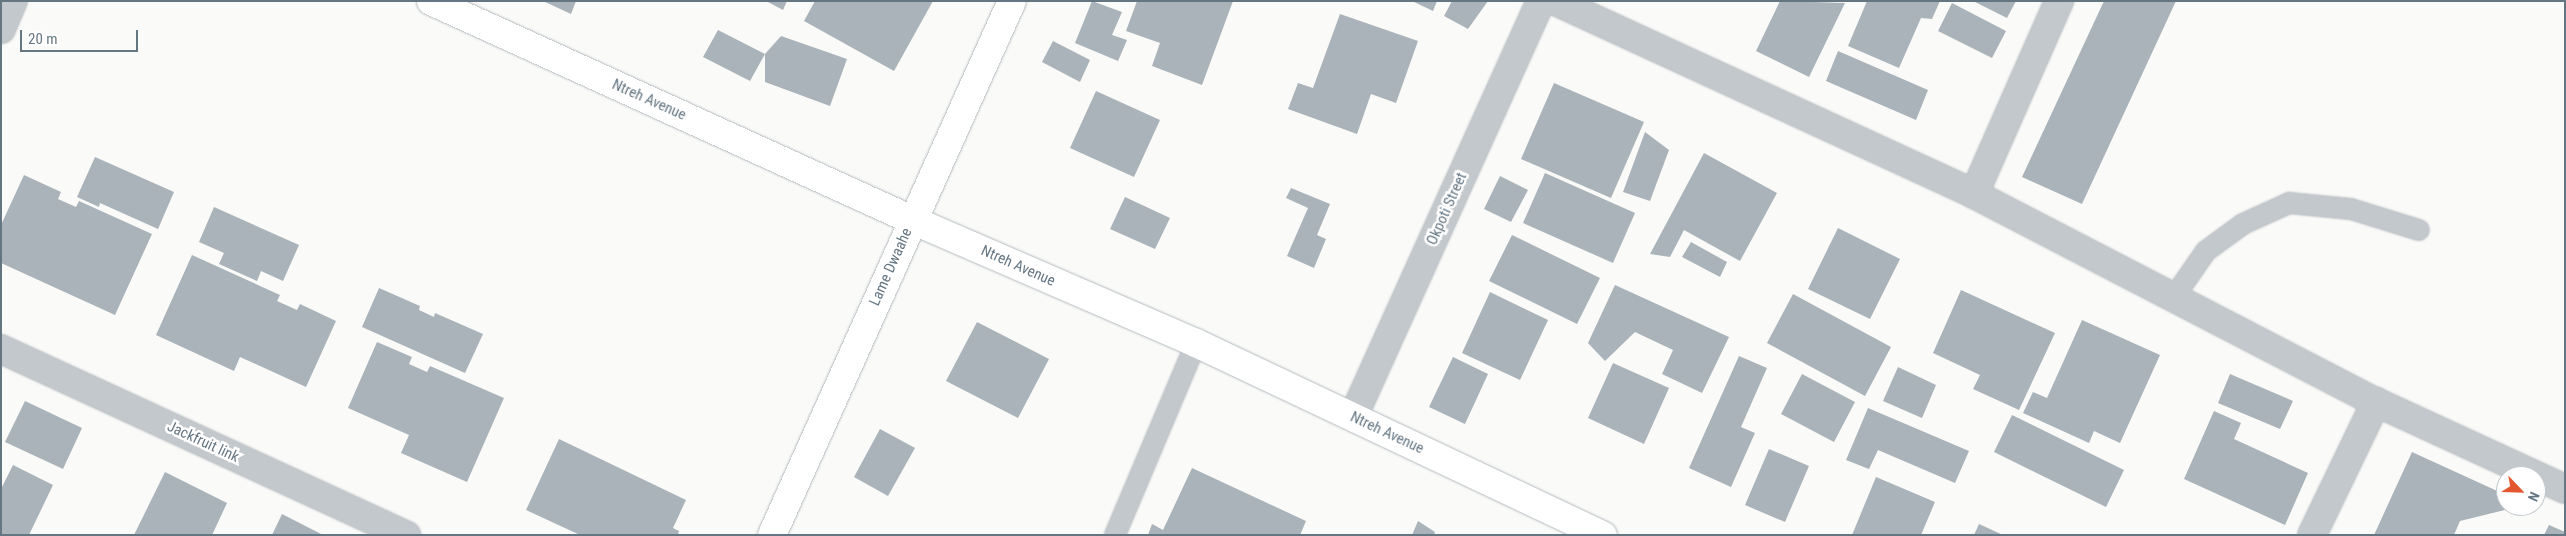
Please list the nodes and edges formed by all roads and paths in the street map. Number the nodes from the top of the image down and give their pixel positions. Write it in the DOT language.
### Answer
graph roads {
  1 [pos="14,1"];
  2 [pos="432,1"];
  3 [pos="1012,1"];
  4 [pos="1541,1"];
  5 [pos="1555,1"];
  6 [pos="2060,1"];
  7 [pos="1,28"];
  8 [pos="1974,194"];
  9 [pos="912,220"];
  10 [pos="2419,230"];
  11 [pos="2174,297"];
  12 [pos="1196,343"];
  13 [pos="1,349"];
  14 [pos="2376,402"];
  15 [pos="1352,417"];
  16 [pos="2565,489"];
  17 [pos="406,535"];
  18 [pos="772,535"];
  19 [pos="1115,535"];
  20 [pos="1603,535"];
  21 [pos="2312,535"];
  1 -- 7 [label="street"];
  2 -- 9 [label="street, Ntreh Avenue"];
  3 -- 9 [label="street, Lame Dwaahe"];
  4 -- 15 [label="street, Okpoti Street"];
  5 -- 8 [label="street"];
  6 -- 8 [label="street"];
  8 -- 11 [label="street"];
  9 -- 12 [label="street, Ntreh Avenue"];
  9 -- 18 [label="street, Lame Dwaahe"];
  10 -- 11 [label="lane"];
  11 -- 14 [label="street"];
  12 -- 15 [label="street, Ntreh Avenue"];
  12 -- 19 [label="lane"];
  13 -- 17 [label="street, Jackfruit link"];
  14 -- 16 [label="street"];
  14 -- 21 [label="street"];
  15 -- 20 [label="street, Ntreh Avenue"];
}
